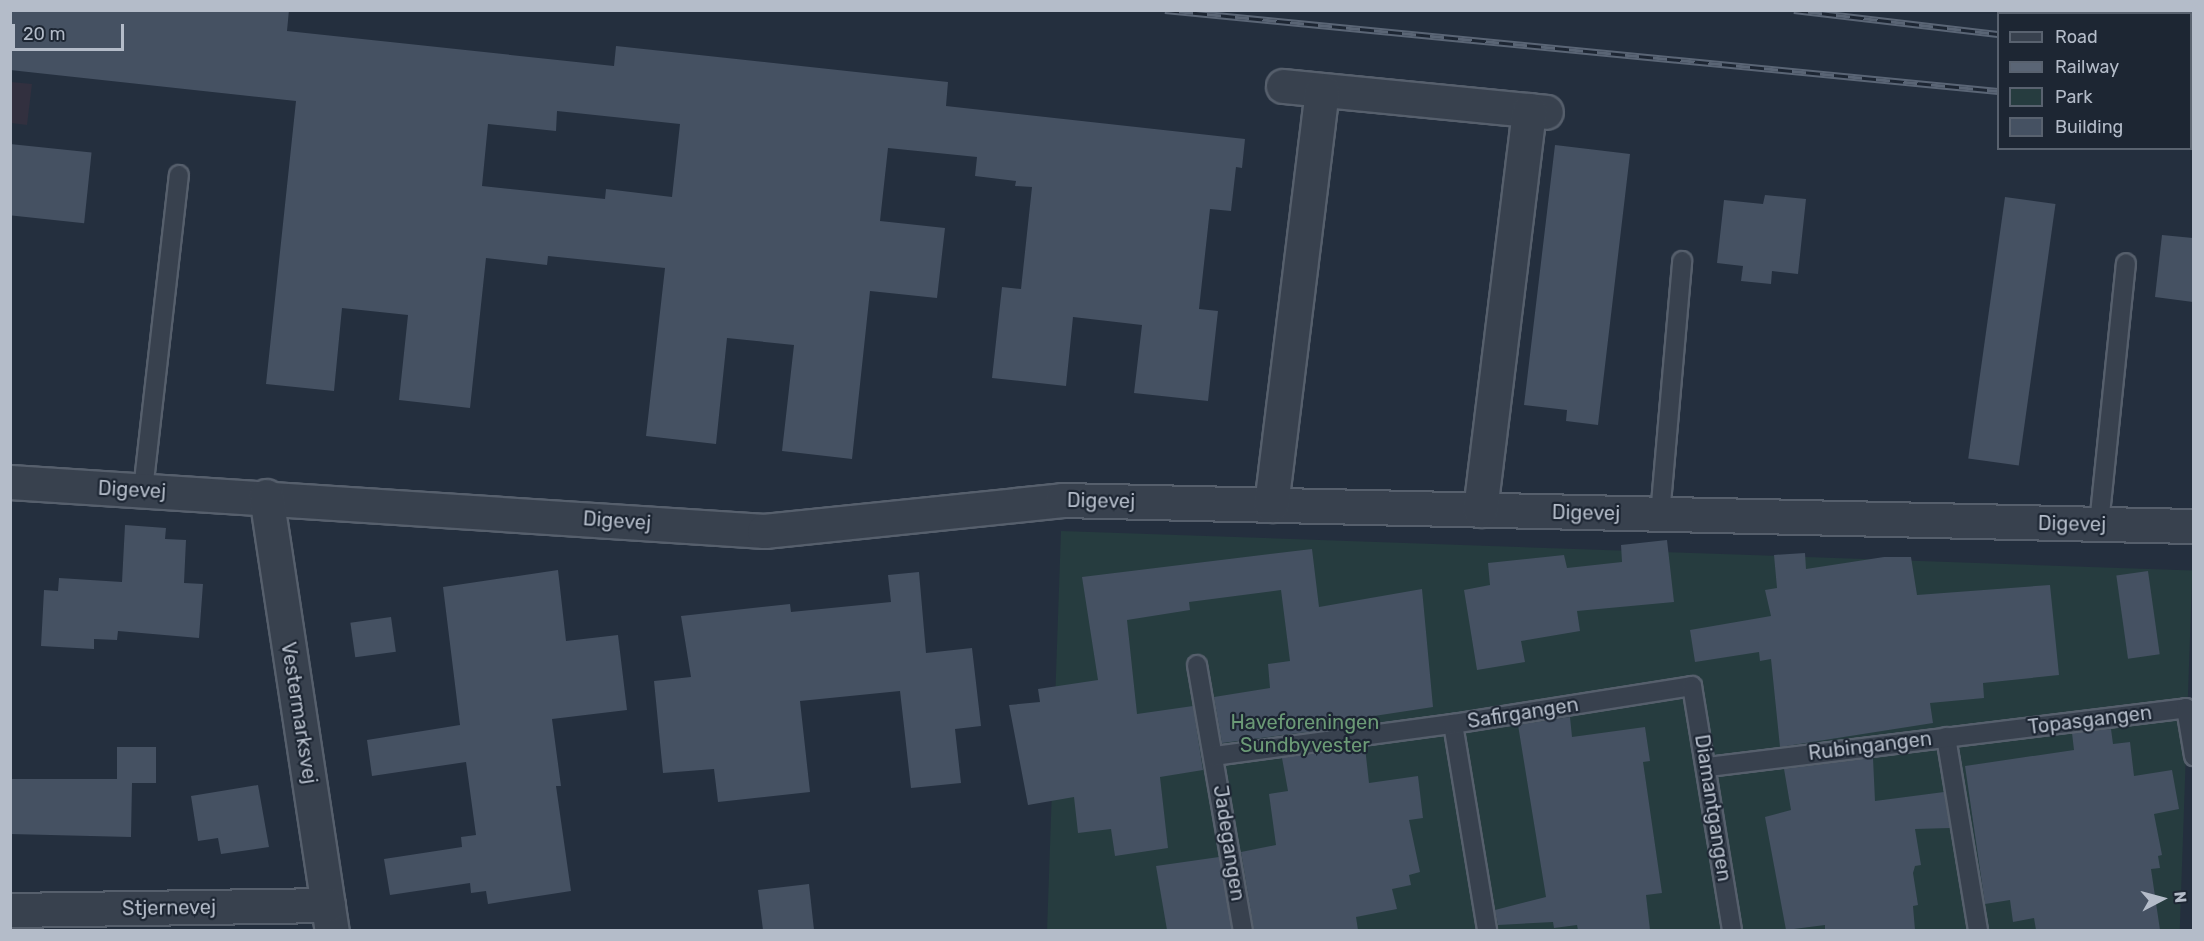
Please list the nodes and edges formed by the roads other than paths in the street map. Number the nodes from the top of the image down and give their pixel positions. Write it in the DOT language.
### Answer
graph roads {
  1 [pos="1283,86"];
  2 [pos="1322,91"];
  3 [pos="179,175"];
  4 [pos="1682,261"];
  5 [pos="2126,263"];
  6 [pos="10,482"];
  7 [pos="143,490"];
  8 [pos="266,496"];
  9 [pos="1271,505"];
  10 [pos="1480,510"];
  11 [pos="1660,514"];
  12 [pos="2099,524"];
  13 [pos="2193,526"];
  14 [pos="1197,664"];
  15 [pos="1692,687"];
  16 [pos="1453,724"];
  17 [pos="1946,737"];
  18 [pos="1215,756"];
  19 [pos="2193,756"];
  20 [pos="1708,767"];
  21 [pos="10,910"];
  22 [pos="330,918"];
  23 [pos="1243,930"];
  24 [pos="1487,930"];
  25 [pos="1732,930"];
  26 [pos="1978,930"];
  1 -- 2 [label="street"];
  2 -- 9 [label="street"];
  2 -- 10 [label="street"];
  3 -- 7 [label="lane"];
  4 -- 11 [label="lane"];
  5 -- 12 [label="lane"];
  6 -- 7 [label="street, Digevej"];
  7 -- 8 [label="street, Digevej"];
  8 -- 9 [label="street, Digevej"];
  8 -- 22 [label="street, Vestermarksvej"];
  9 -- 10 [label="street, Digevej"];
  10 -- 11 [label="street, Digevej"];
  11 -- 12 [label="street, Digevej"];
  12 -- 13 [label="street, Digevej"];
  14 -- 18 [label="lane, Jadegangen"];
  15 -- 16 [label="lane, Safirgangen"];
  15 -- 20 [label="lane, Diamantgangen"];
  16 -- 18 [label="lane"];
  16 -- 24 [label="lane, Safirgangen"];
  17 -- 19 [label="lane, Topasgangen"];
  17 -- 20 [label="lane, Rubingangen"];
  17 -- 26 [label="lane, Rubingangen"];
  18 -- 23 [label="lane, Jadegangen"];
  20 -- 25 [label="lane, Diamantgangen"];
  21 -- 22 [label="street, Stjernevej"];
}
